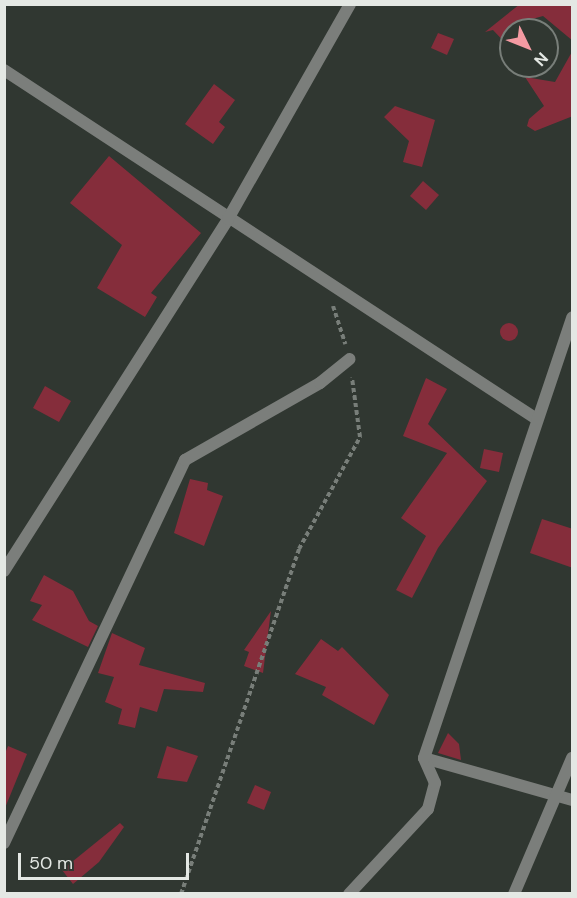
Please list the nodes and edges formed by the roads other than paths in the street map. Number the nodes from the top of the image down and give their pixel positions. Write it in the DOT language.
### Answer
graph roads {
  1 [pos="350,4"];
  2 [pos="4,70"];
  3 [pos="228,219"];
  4 [pos="573,317"];
  5 [pos="350,360"];
  6 [pos="535,418"];
  7 [pos="5,570"];
  8 [pos="424,758"];
  9 [pos="573,758"];
  10 [pos="556,795"];
  11 [pos="573,800"];
  12 [pos="4,843"];
  13 [pos="350,894"];
  14 [pos="514,894"];
  1 -- 3 [label="street"];
  2 -- 3 [label="street"];
  3 -- 6 [label="street"];
  3 -- 7 [label="street"];
  4 -- 6 [label="street"];
  5 -- 12 [label="street"];
  6 -- 8 [label="street"];
  8 -- 10 [label="street"];
  8 -- 13 [label="street"];
  9 -- 10 [label="street"];
  10 -- 11 [label="street"];
  10 -- 14 [label="street"];
}
